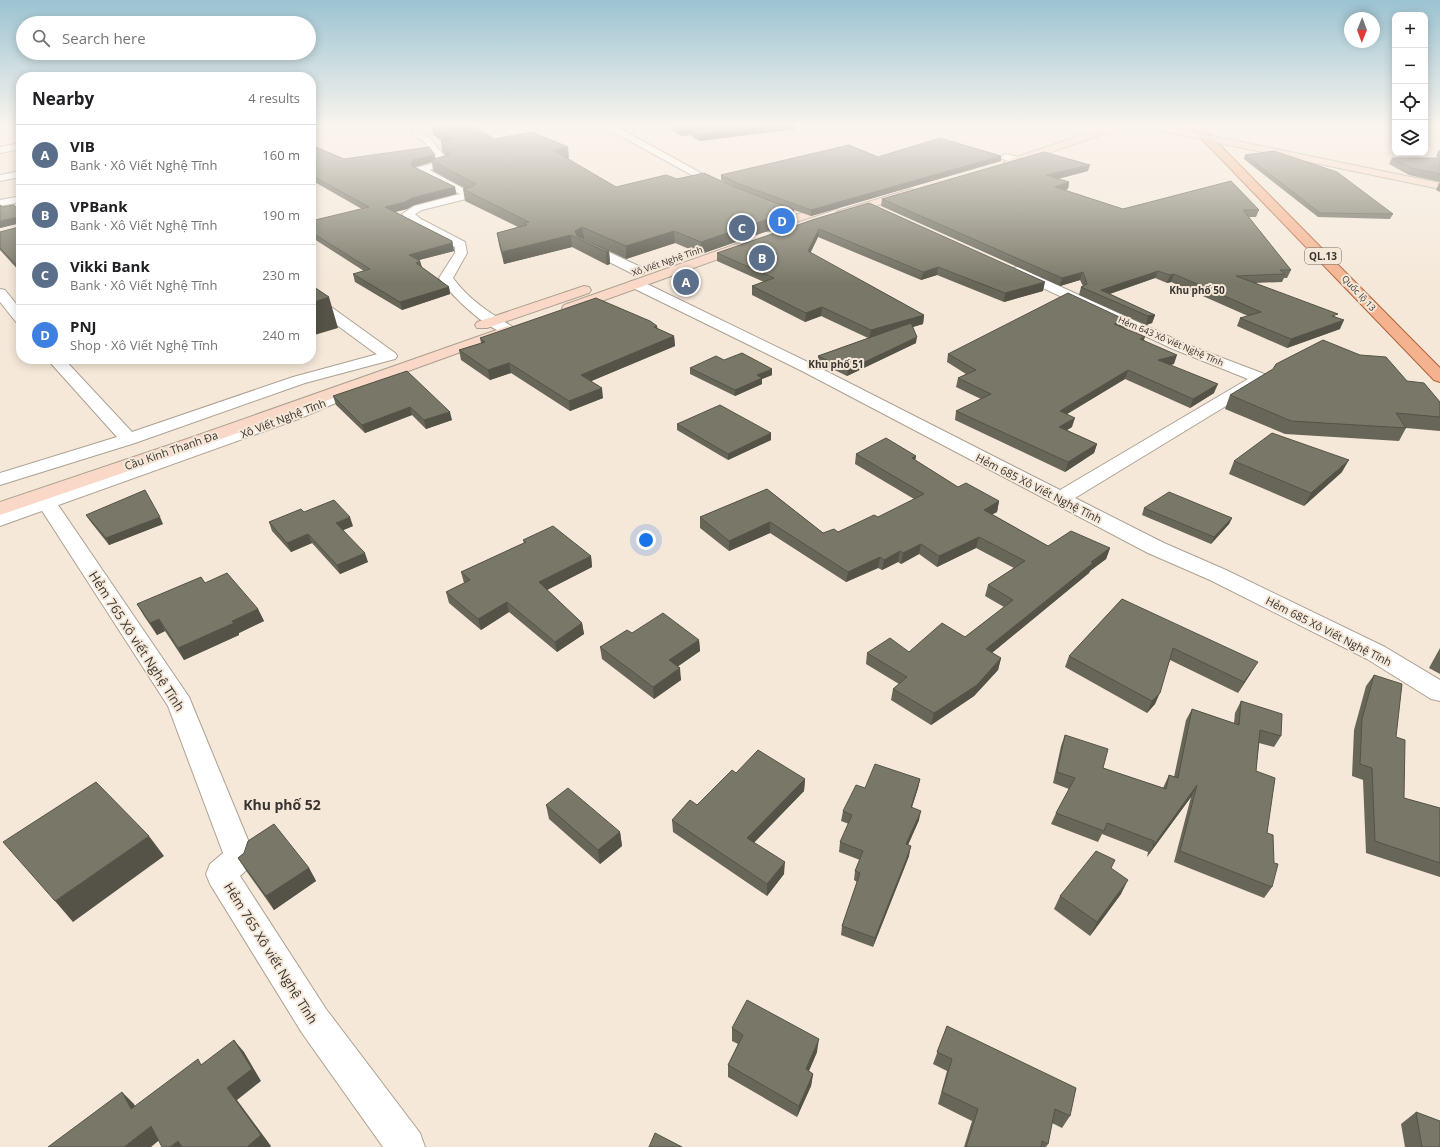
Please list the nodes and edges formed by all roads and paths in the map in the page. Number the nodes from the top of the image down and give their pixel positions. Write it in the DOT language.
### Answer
graph roads {
  1 [pos="437,178"];
  2 [pos="703,178"];
  3 [pos="1245,178"];
  4 [pos="1399,178"];
  5 [pos="1440,186"];
  6 [pos="734,193"];
  7 [pos="16,200"];
  8 [pos="0,203"];
  9 [pos="868,205"];
  10 [pos="783,212"];
  11 [pos="890,214"];
  12 [pos="797,217"];
  13 [pos="810,222"];
  14 [pos="583,244"];
  15 [pos="1003,265"];
  16 [pos="637,278"];
  17 [pos="0,293"];
  18 [pos="316,302"];
  19 [pos="16,313"];
  20 [pos="493,321"];
  21 [pos="471,328"];
  22 [pos="508,330"];
  23 [pos="400,358"];
  24 [pos="60,364"];
  25 [pos="1440,377"];
  26 [pos="315,385"];
  27 [pos="342,388"];
  28 [pos="129,439"];
  29 [pos="0,479"];
  30 [pos="0,495"];
  31 [pos="1060,499"];
  32 [pos="47,503"];
  33 [pos="0,509"];
  34 [pos="0,520"];
  35 [pos="1440,692"];
  36 [pos="406,1147"];
  1 -- 20 [label="street"];
  2 -- 6 [label="street"];
  3 -- 25 [label="main road, Quốc lộ 13 / QL.13"];
  4 -- 5 [label="main road"];
  7 -- 8 [label="street"];
  9 -- 11 [label="street"];
  9 -- 12 [label="main road, Xô Viết Nghệ Tĩnh"];
  9 -- 13 [label="main road, Xô Viết Nghệ Tĩnh"];
  10 -- 12 [label="street"];
  12 -- 13 [label="street"];
  12 -- 16 [label="main road, Xô Viết Nghệ Tĩnh"];
  13 -- 16 [label="main road, Xô Viết Nghệ Tĩnh"];
  14 -- 16 [label="street, Hẻm 685 Xô Viết Nghệ Tĩnh"];
  15 -- 31 [label="street, Hẻm 643 Xô viết Nghệ Tĩnh"];
  16 -- 20 [label="main road, Xô Viết Nghệ Tĩnh"];
  16 -- 22 [label="main road, Xô Viết Nghệ Tĩnh"];
  16 -- 31 [label="street, Hẻm 685 Xô Viết Nghệ Tĩnh"];
  17 -- 19 [label="street"];
  18 -- 23 [label="street"];
  20 -- 21 [label="main road, Xô Viết Nghệ Tĩnh"];
  20 -- 22 [label="street"];
  22 -- 23 [label="main road, Xô Viết Nghệ Tĩnh"];
  23 -- 26 [label="main road, Xô Viết Nghệ Tĩnh"];
  23 -- 27 [label="main road, Xô Viết Nghệ Tĩnh"];
  23 -- 28 [label="street, Xô Viết Nghệ Tĩnh"];
  23 -- 32 [label="street, Xô Viết Nghệ Tĩnh"];
  24 -- 28 [label="street"];
  26 -- 30 [label="main road, Cầu Kinh Thanh Đa"];
  27 -- 33 [label="main road, Cầu Kinh Thanh Đa"];
  28 -- 29 [label="street, Xô Viết Nghệ Tĩnh"];
  31 -- 35 [label="street, Hẻm 685 Xô Viết Nghệ Tĩnh"];
  32 -- 34 [label="street, Xô Viết Nghệ Tĩnh"];
  32 -- 36 [label="street, Hẻm 765 Xô viết Nghệ Tĩnh"];
}
